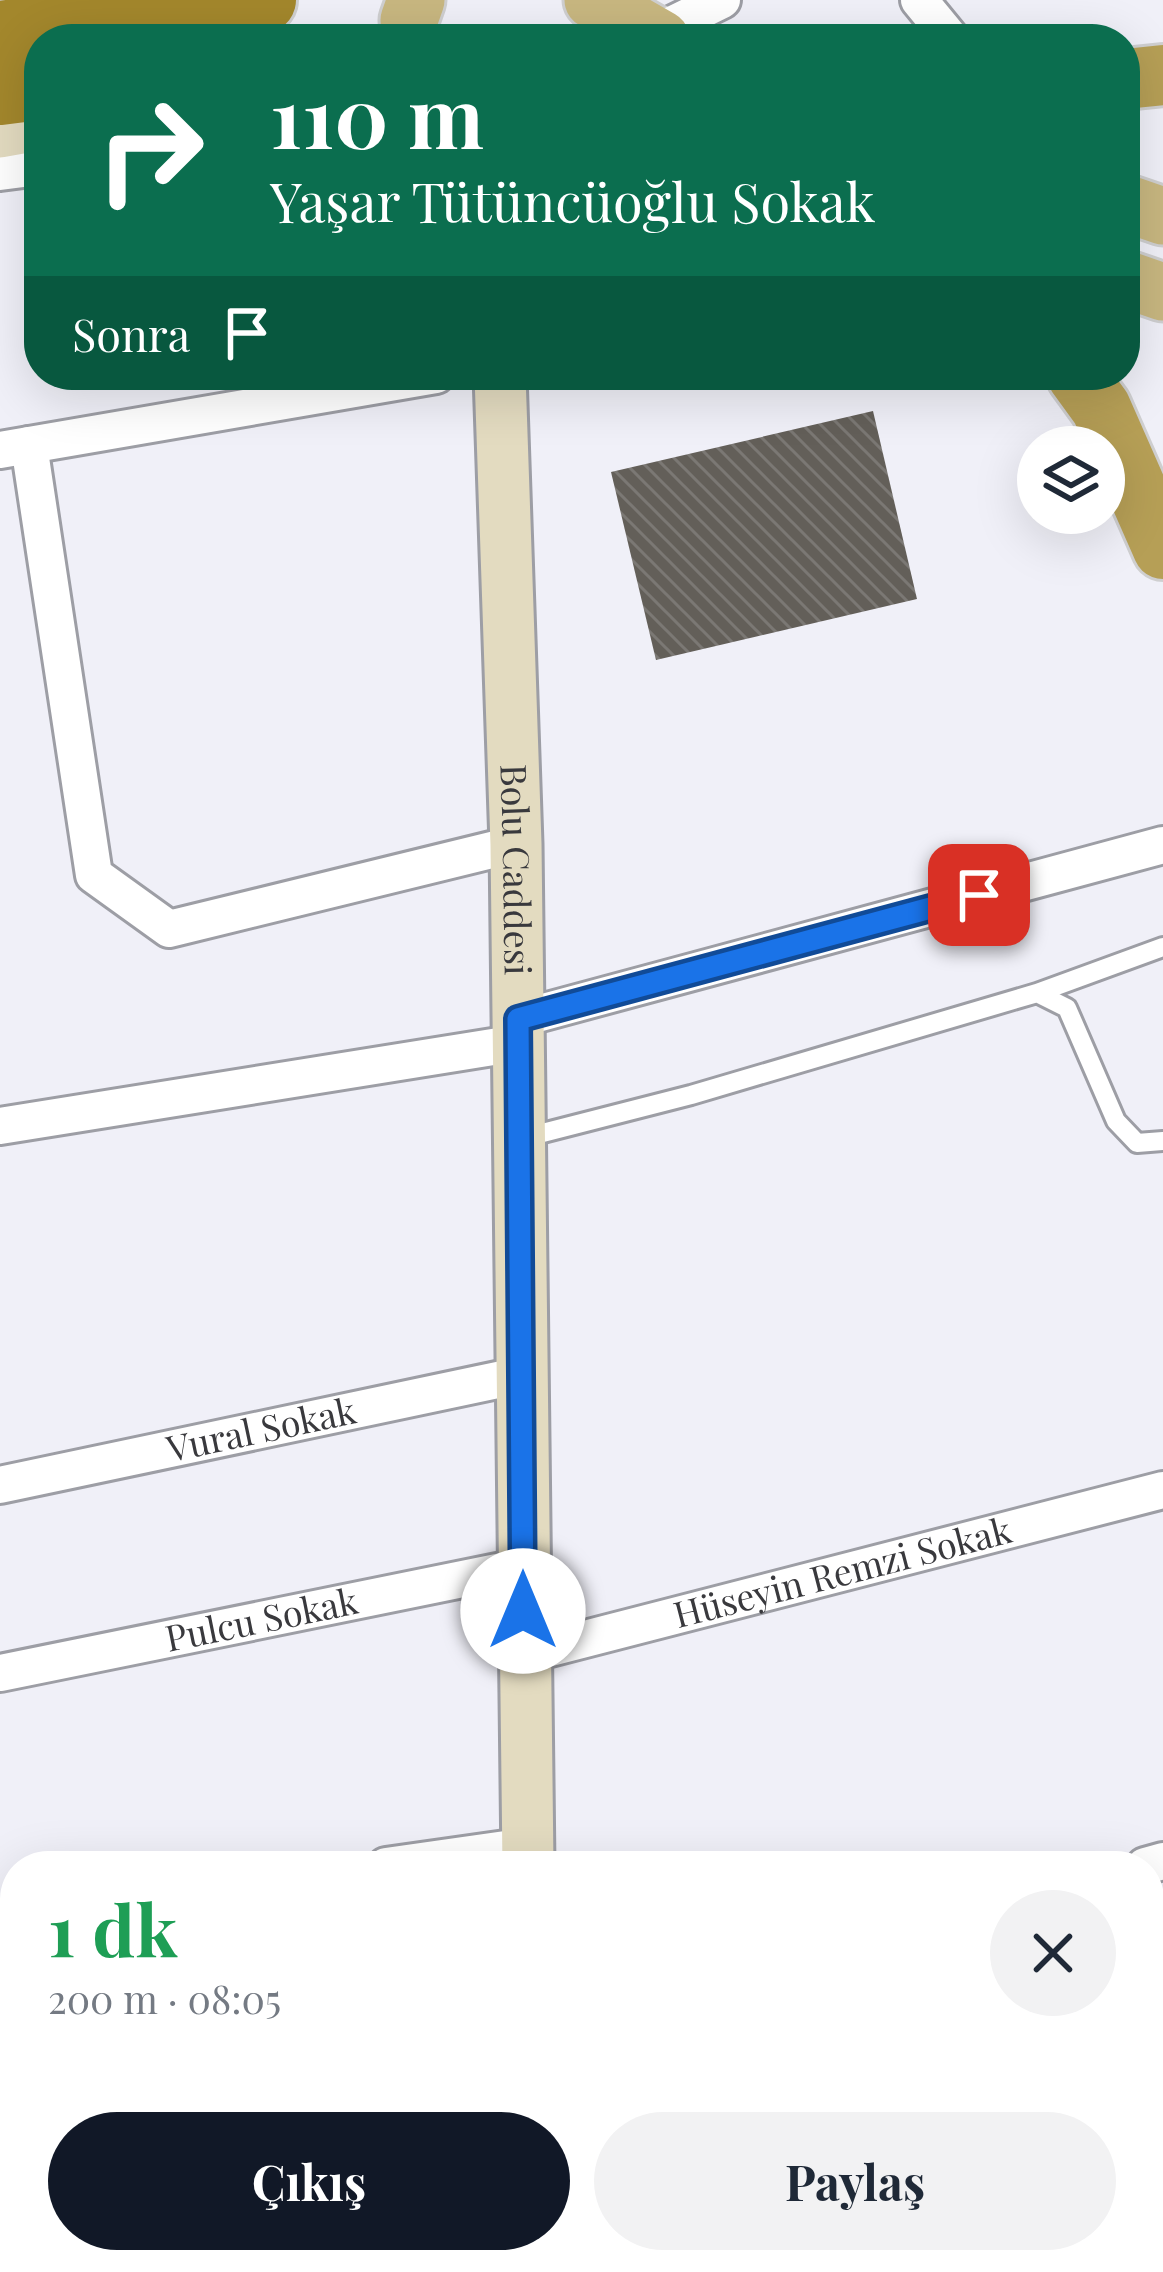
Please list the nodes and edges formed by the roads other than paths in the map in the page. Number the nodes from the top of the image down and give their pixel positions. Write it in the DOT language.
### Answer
graph roads {
  1 [pos="263,0"];
  2 [pos="593,0"];
  3 [pos="722,0"];
  4 [pos="919,0"];
  5 [pos="77,24"];
  6 [pos="634,24"];
  7 [pos="679,24"];
  8 [pos="939,24"];
  9 [pos="348,390"];
  10 [pos="501,390"];
  11 [pos="1088,390"];
  12 [pos="15,447"];
  13 [pos="1163,549"];
  14 [pos="516,844"];
  15 [pos="1163,845"];
  16 [pos="1163,947"];
  17 [pos="1037,992"];
  18 [pos="518,1031"];
  19 [pos="0,1126"];
  20 [pos="519,1139"];
  21 [pos="1163,1141"];
  22 [pos="521,1375"];
  23 [pos="0,1485"];
  24 [pos="1163,1490"];
  25 [pos="522,1567"];
  26 [pos="523,1655"];
  27 [pos="0,1673"];
  28 [pos="528,1851"];
  1 -- 5 [label="highway"];
  2 -- 6 [label="main road"];
  3 -- 7 [label="street"];
  4 -- 8 [label="street"];
  9 -- 12 [label="street"];
  10 -- 14 [label="main road, Bolu Caddesi"];
  11 -- 13 [label="highway"];
  12 -- 14 [label="street"];
  14 -- 18 [label="main road, Bolu Caddesi"];
  15 -- 18 [label="street"];
  16 -- 17 [label="lane"];
  17 -- 20 [label="lane"];
  17 -- 21 [label="lane"];
  18 -- 19 [label="street"];
  18 -- 20 [label="main road, Bolu Caddesi"];
  20 -- 22 [label="main road, Bolu Caddesi"];
  22 -- 23 [label="street, Vural Sokak"];
  22 -- 25 [label="main road, Bolu Caddesi"];
  24 -- 26 [label="street, Hüseyin Remzi Sokak"];
  25 -- 26 [label="main road, Bolu Caddesi"];
  25 -- 27 [label="street, Pulcu Sokak"];
  26 -- 28 [label="main road, Bolu Caddesi"];
}
